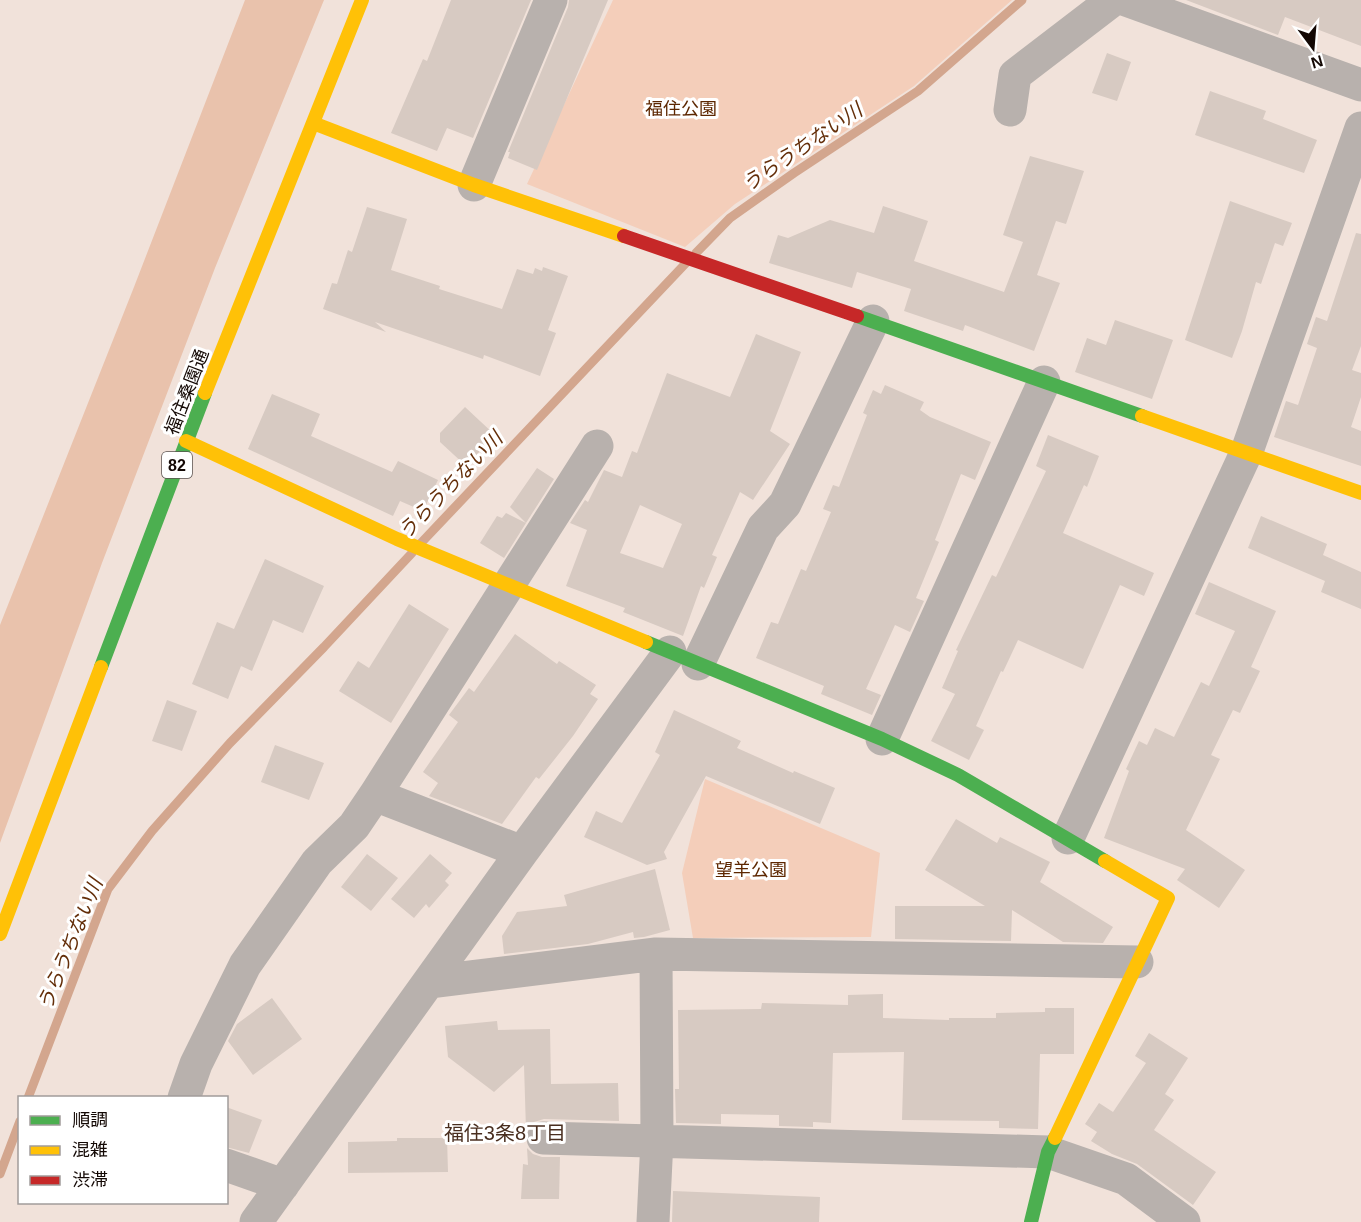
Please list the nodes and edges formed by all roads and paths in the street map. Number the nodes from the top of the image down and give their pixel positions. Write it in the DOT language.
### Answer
graph roads {
  1 [pos="362,0"];
  2 [pos="551,0"];
  3 [pos="1113,0"];
  4 [pos="1126,0"];
  5 [pos="1361,85"];
  6 [pos="1010,110"];
  7 [pos="313,123"];
  8 [pos="1361,128"];
  9 [pos="474,185"];
  10 [pos="873,321"];
  11 [pos="1044,382"];
  12 [pos="186,441"];
  13 [pos="597,446"];
  14 [pos="1247,451"];
  15 [pos="1361,493"];
  16 [pos="508,584"];
  17 [pos="684,658"];
  18 [pos="882,739"];
  19 [pos="375,795"];
  20 [pos="1068,838"];
  21 [pos="522,852"];
  22 [pos="0,934"];
  23 [pos="656,954"];
  24 [pos="1137,962"];
  25 [pos="429,982"];
  26 [pos="185,1096"];
  27 [pos="543,1138"];
  28 [pos="657,1140"];
  29 [pos="1048,1152"];
  30 [pos="228,1166"];
  31 [pos="283,1185"];
  32 [pos="256,1222"];
  33 [pos="653,1222"];
  34 [pos="1031,1222"];
  35 [pos="1184,1222"];
  1 -- 7 [label="street, 福住桑園通 / 82"];
  2 -- 9 [label="street"];
  3 -- 6 [label="street"];
  4 -- 5 [label="street"];
  7 -- 9 [label="street"];
  7 -- 12 [label="street, 福住桑園通 / 82"];
  8 -- 14 [label="street"];
  9 -- 10 [label="street"];
  10 -- 11 [label="street"];
  10 -- 17 [label="street"];
  11 -- 14 [label="street"];
  11 -- 18 [label="street"];
  12 -- 16 [label="street"];
  12 -- 22 [label="street, 福住桑園通 / 82"];
  13 -- 16 [label="street"];
  14 -- 15 [label="street"];
  14 -- 20 [label="street"];
  16 -- 17 [label="street"];
  16 -- 19 [label="street"];
  17 -- 18 [label="street"];
  17 -- 21 [label="street"];
  18 -- 20 [label="street"];
  19 -- 21 [label="street"];
  19 -- 26 [label="street"];
  20 -- 24 [label="street"];
  21 -- 25 [label="street"];
  23 -- 24 [label="street"];
  23 -- 25 [label="street"];
  23 -- 28 [label="street"];
  24 -- 29 [label="street"];
  25 -- 31 [label="street"];
  27 -- 28 [label="street"];
  28 -- 29 [label="street"];
  28 -- 33 [label="street"];
  29 -- 34 [label="street"];
  29 -- 35 [label="street"];
  30 -- 31 [label="street"];
  31 -- 32 [label="street"];
}
